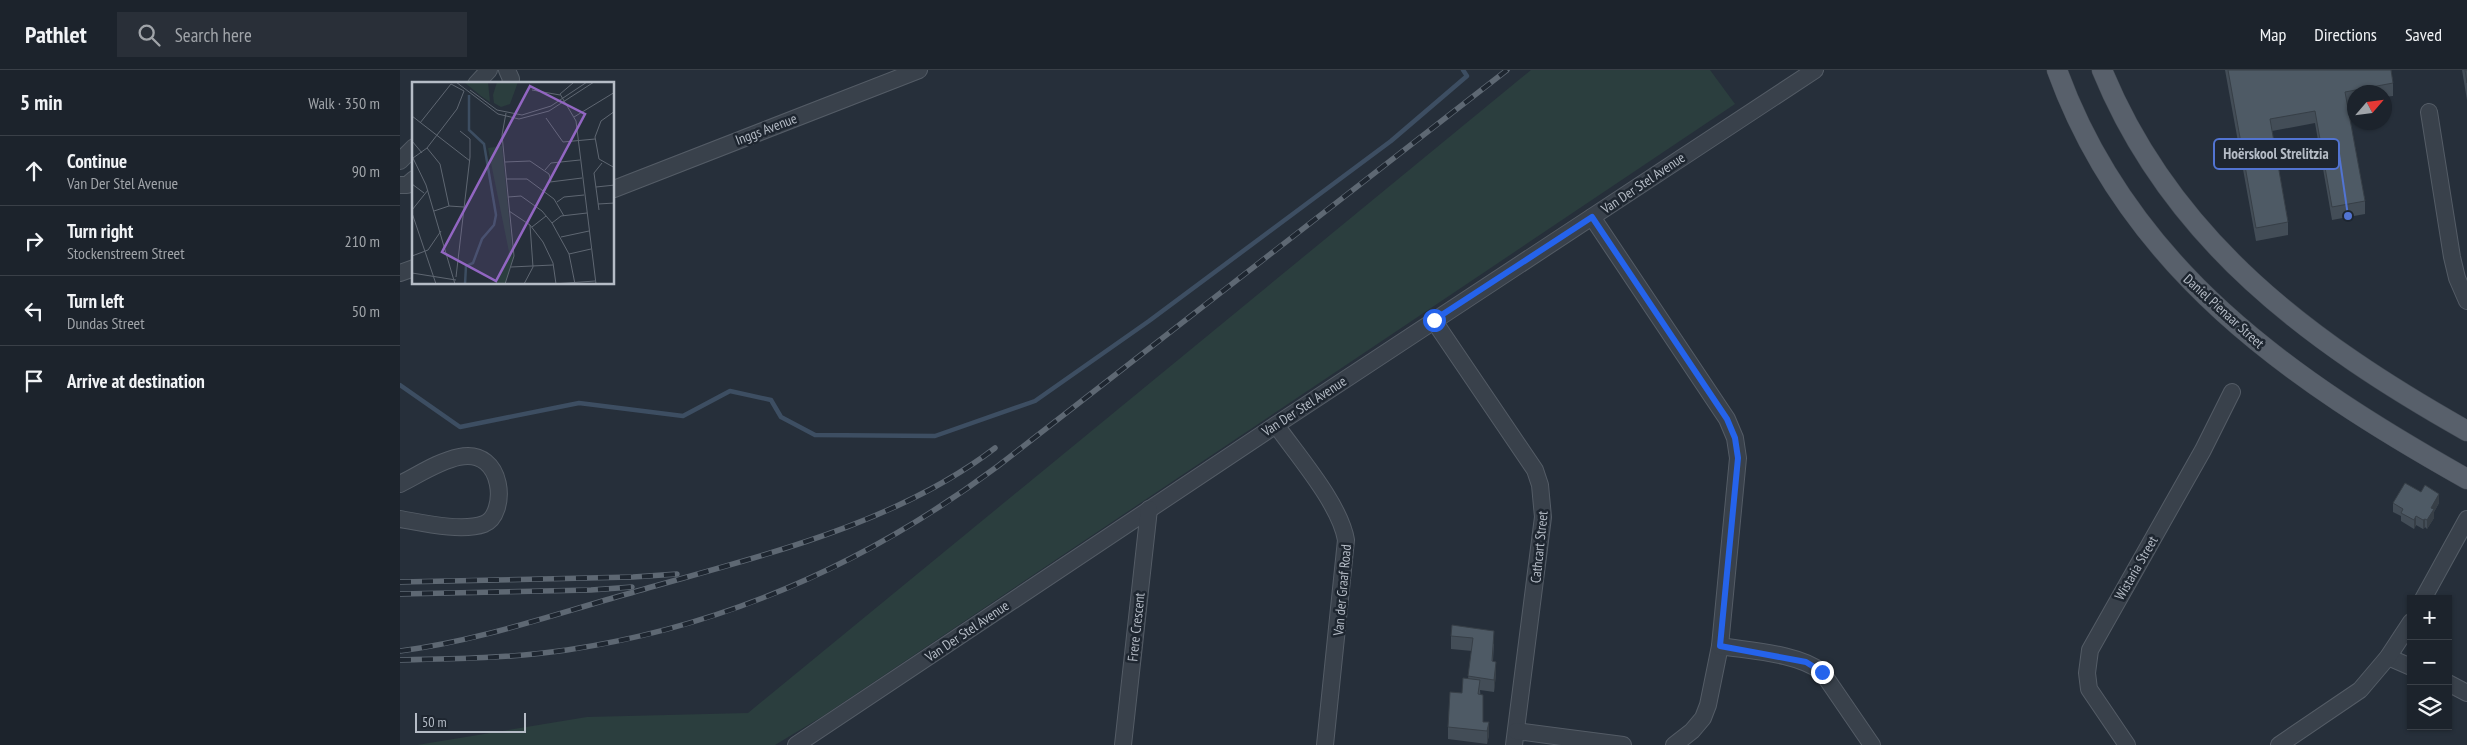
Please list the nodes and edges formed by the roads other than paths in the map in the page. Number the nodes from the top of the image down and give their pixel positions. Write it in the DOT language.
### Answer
graph roads {
  1 [pos="490,70"];
  2 [pos="507,70"];
  3 [pos="919,70"];
  4 [pos="1815,70"];
  5 [pos="2057,70"];
  6 [pos="2102,70"];
  7 [pos="478,82"];
  8 [pos="510,82"];
  9 [pos="2429,112"];
  10 [pos="412,149"];
  11 [pos="400,161"];
  12 [pos="412,180"];
  13 [pos="400,185"];
  14 [pos="615,188"];
  15 [pos="1592,217"];
  16 [pos="412,269"];
  17 [pos="400,274"];
  18 [pos="2467,301"];
  19 [pos="1434,320"];
  20 [pos="2232,392"];
  21 [pos="1276,425"];
  22 [pos="2467,432"];
  23 [pos="2467,479"];
  24 [pos="400,484"];
  25 [pos="1149,509"];
  26 [pos="400,519"];
  27 [pos="2467,519"];
  28 [pos="2425,595"];
  29 [pos="2407,628"];
  30 [pos="1720,646"];
  31 [pos="2388,657"];
  32 [pos="2407,665"];
  33 [pos="2452,685"];
  34 [pos="2467,693"];
  35 [pos="1515,738"];
  36 [pos="796,745"];
  37 [pos="1123,745"];
  38 [pos="1325,745"];
  39 [pos="1622,745"];
  40 [pos="1674,745"];
  41 [pos="1872,745"];
  42 [pos="2127,745"];
  43 [pos="2279,745"];
  1 -- 7 [label="street"];
  2 -- 8 [label="street"];
  3 -- 14 [label="street, Inggs Avenue"];
  4 -- 15 [label="street, Van Der Stel Avenue"];
  5 -- 23 [label="main road, Daniel Pienaar Street"];
  6 -- 22 [label="main road"];
  9 -- 18 [label="street"];
  10 -- 11 [label="street"];
  12 -- 13 [label="street"];
  15 -- 19 [label="street, Van Der Stel Avenue"];
  15 -- 30 [label="street"];
  16 -- 17 [label="street"];
  19 -- 21 [label="street, Van Der Stel Avenue"];
  19 -- 35 [label="street, Cathcart Street"];
  20 -- 42 [label="street, Wistaria Street"];
  21 -- 25 [label="street, Van Der Stel Avenue"];
  21 -- 38 [label="street, Van der Graaf Road"];
  24 -- 26 [label="street"];
  25 -- 36 [label="street, Van Der Stel Avenue"];
  25 -- 37 [label="street, Frere Crescent"];
  27 -- 28 [label="street"];
  29 -- 31 [label="street"];
  30 -- 40 [label="street"];
  30 -- 41 [label="street"];
  31 -- 32 [label="street"];
  31 -- 43 [label="street"];
  33 -- 34 [label="street"];
  35 -- 39 [label="street"];
}
